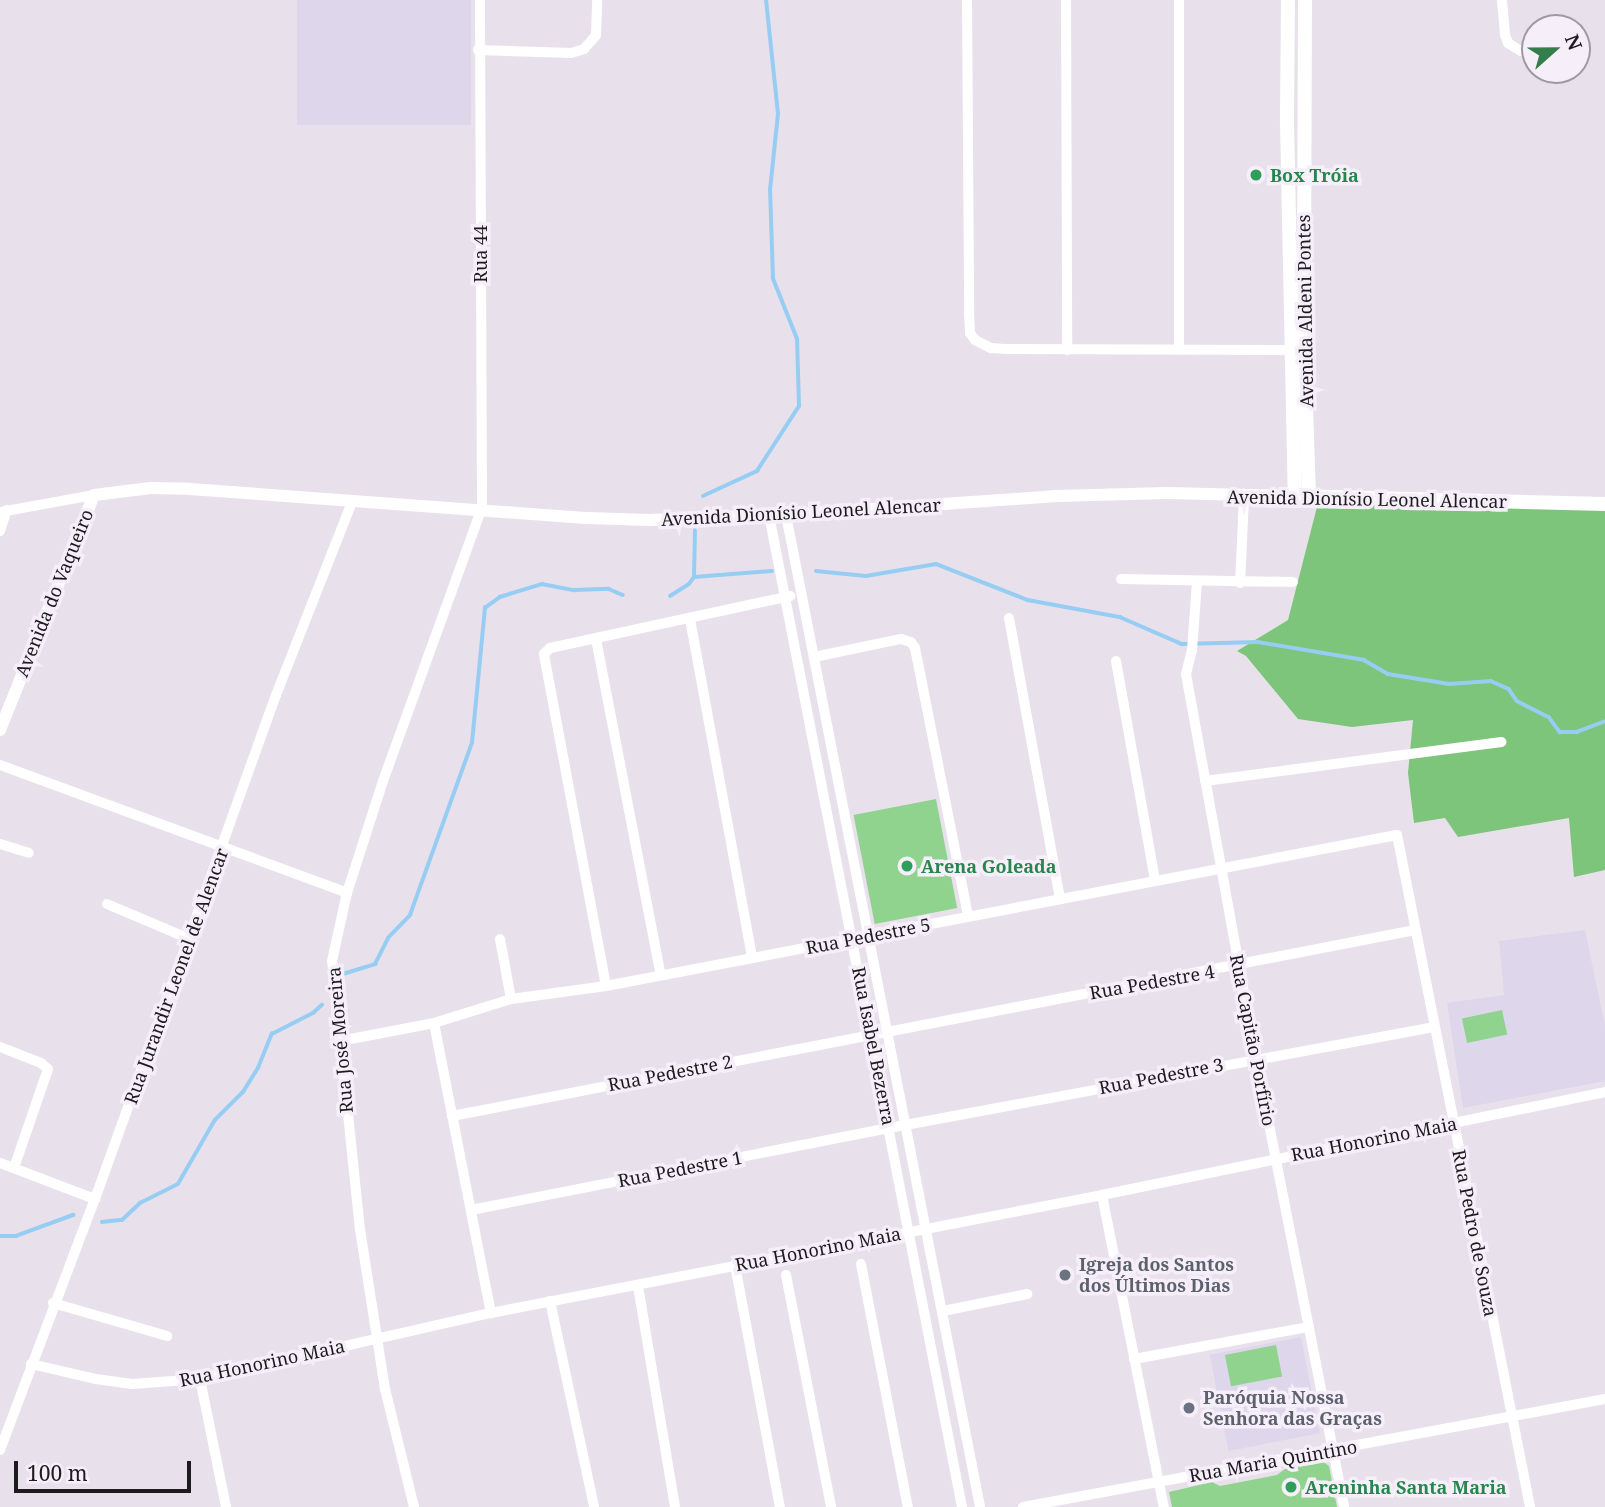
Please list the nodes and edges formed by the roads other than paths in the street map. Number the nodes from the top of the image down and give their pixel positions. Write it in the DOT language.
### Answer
graph roads {
  1 [pos="480,0"];
  2 [pos="597,0"];
  3 [pos="967,0"];
  4 [pos="1066,0"];
  5 [pos="1179,0"];
  6 [pos="1288,0"];
  7 [pos="1305,0"];
  8 [pos="1502,0"];
  9 [pos="478,50"];
  10 [pos="1521,51"];
  11 [pos="1179,348"];
  12 [pos="1067,350"];
  13 [pos="1298,350"];
  14 [pos="93,495"];
  15 [pos="1302,496"];
  16 [pos="1244,497"];
  17 [pos="352,502"];
  18 [pos="1605,503"];
  19 [pos="482,508"];
  20 [pos="4,511"];
  21 [pos="768,515"];
  22 [pos="786,515"];
  23 [pos="0,531"];
  24 [pos="1121,579"];
  25 [pos="1197,582"];
  26 [pos="1293,582"];
  27 [pos="1240,583"];
  28 [pos="801,594"];
  29 [pos="786,597"];
  30 [pos="1009,618"];
  31 [pos="690,619"];
  32 [pos="596,639"];
  33 [pos="814,657"];
  34 [pos="1116,661"];
  35 [pos="0,730"];
  36 [pos="1501,742"];
  37 [pos="0,765"];
  38 [pos="1205,781"];
  39 [pos="1397,835"];
  40 [pos="0,844"];
  41 [pos="222,848"];
  42 [pos="29,853"];
  43 [pos="1221,869"];
  44 [pos="1155,881"];
  45 [pos="347,893"];
  46 [pos="1060,899"];
  47 [pos="107,904"];
  48 [pos="968,916"];
  49 [pos="1415,930"];
  50 [pos="870,934"];
  51 [pos="190,939"];
  52 [pos="500,939"];
  53 [pos="853,939"];
  54 [pos="752,958"];
  55 [pos="1239,966"];
  56 [pos="661,975"];
  57 [pos="606,986"];
  58 [pos="511,999"];
  59 [pos="433,1023"];
  60 [pos="1434,1027"];
  61 [pos="888,1030"];
  62 [pos="872,1034"];
  63 [pos="340,1041"];
  64 [pos="0,1047"];
  65 [pos="1256,1058"];
  66 [pos="1605,1092"];
  67 [pos="452,1116"];
  68 [pos="1452,1123"];
  69 [pos="907,1125"];
  70 [pos="889,1128"];
  71 [pos="1276,1158"];
  72 [pos="0,1163"];
  73 [pos="14,1168"];
  74 [pos="1102,1195"];
  75 [pos="95,1199"];
  76 [pos="471,1210"];
  77 [pos="927,1228"];
  78 [pos="909,1232"];
  79 [pos="861,1264"];
  80 [pos="735,1265"];
  81 [pos="786,1275"];
  82 [pos="638,1286"];
  83 [pos="1027,1294"];
  84 [pos="550,1301"];
  85 [pos="53,1303"];
  86 [pos="943,1311"];
  87 [pos="491,1313"];
  88 [pos="1308,1327"];
  89 [pos="167,1336"];
  90 [pos="376,1337"];
  91 [pos="1134,1359"];
  92 [pos="31,1364"];
  93 [pos="954,1369"];
  94 [pos="936,1372"];
  95 [pos="200,1379"];
  96 [pos="1605,1399"];
  97 [pos="1512,1418"];
  98 [pos="0,1450"];
  99 [pos="1332,1451"];
  100 [pos="1159,1482"];
  101 [pos="226,1507"];
  102 [pos="414,1507"];
  103 [pos="594,1507"];
  104 [pos="675,1507"];
  105 [pos="780,1507"];
  106 [pos="831,1507"];
  107 [pos="908,1507"];
  108 [pos="962,1507"];
  109 [pos="979,1507"];
  110 [pos="1023,1507"];
  111 [pos="1164,1507"];
  112 [pos="1344,1507"];
  113 [pos="1530,1507"];
  1 -- 9 [label="street, Rua 44"];
  2 -- 9 [label="street"];
  3 -- 12 [label="street"];
  4 -- 12 [label="street"];
  5 -- 11 [label="street"];
  6 -- 13 [label="main road, Avenida Aldeni Pontes"];
  7 -- 13 [label="main road, Avenida Aldeni Pontes"];
  8 -- 10 [label="street"];
  9 -- 19 [label="street, Rua 44"];
  11 -- 12 [label="street"];
  11 -- 13 [label="street"];
  13 -- 15 [label="main road, Avenida Aldeni Pontes"];
  14 -- 17 [label="street, Avenida Dionísio Leonel Alencar"];
  14 -- 20 [label="street, Avenida Dionísio Leonel Alencar"];
  14 -- 35 [label="street, Avenida do Vaqueiro"];
  15 -- 16 [label="street, Avenida Dionísio Leonel Alencar"];
  15 -- 18 [label="main road, Avenida Dionísio Leonel Alencar"];
  16 -- 22 [label="street, Avenida Dionísio Leonel Alencar"];
  16 -- 27 [label="street"];
  17 -- 19 [label="street, Avenida Dionísio Leonel Alencar"];
  17 -- 41 [label="street, Rua Jurandir Leonel de Alencar"];
  19 -- 21 [label="street, Avenida Dionísio Leonel Alencar"];
  19 -- 45 [label="street, Rua José Moreira"];
  20 -- 23 [label="street"];
  21 -- 22 [label="street, Avenida Dionísio Leonel Alencar"];
  21 -- 29 [label="street, Rua Isabel Bezerra"];
  22 -- 28 [label="street, Rua Isabel Bezerra"];
  24 -- 25 [label="street"];
  25 -- 27 [label="street"];
  25 -- 38 [label="street, Rua Capitão Porfírio"];
  26 -- 27 [label="street"];
  28 -- 29 [label="street"];
  28 -- 33 [label="street, Rua Isabel Bezerra"];
  29 -- 31 [label="street"];
  29 -- 53 [label="street, Rua Isabel Bezerra"];
  30 -- 46 [label="street"];
  31 -- 32 [label="street"];
  31 -- 54 [label="street"];
  32 -- 56 [label="street"];
  32 -- 57 [label="street"];
  33 -- 48 [label="street"];
  33 -- 50 [label="street, Rua Isabel Bezerra"];
  34 -- 44 [label="street"];
  36 -- 38 [label="street"];
  37 -- 41 [label="street"];
  38 -- 43 [label="street, Rua Capitão Porfírio"];
  39 -- 43 [label="street, Rua Pedestre 5"];
  39 -- 49 [label="street, Rua Pedro de Souza"];
  40 -- 42 [label="street"];
  41 -- 45 [label="street"];
  41 -- 51 [label="street, Rua Jurandir Leonel de Alencar"];
  43 -- 44 [label="street, Rua Pedestre 5"];
  43 -- 55 [label="street, Rua Capitão Porfírio"];
  44 -- 46 [label="street, Rua Pedestre 5"];
  45 -- 63 [label="street, Rua José Moreira"];
  46 -- 48 [label="street, Rua Pedestre 5"];
  47 -- 51 [label="street"];
  48 -- 50 [label="street, Rua Pedestre 5"];
  49 -- 55 [label="street, Rua Pedestre 4"];
  49 -- 60 [label="street, Rua Pedro de Souza"];
  50 -- 53 [label="street, Rua Pedestre 5"];
  50 -- 61 [label="street, Rua Isabel Bezerra"];
  51 -- 75 [label="street, Rua Jurandir Leonel de Alencar"];
  52 -- 58 [label="street"];
  53 -- 54 [label="street, Rua Pedestre 5"];
  53 -- 62 [label="street, Rua Isabel Bezerra"];
  54 -- 56 [label="street, Rua Pedestre 5"];
  55 -- 61 [label="street, Rua Pedestre 4"];
  55 -- 65 [label="street, Rua Capitão Porfírio"];
  56 -- 57 [label="street, Rua Pedestre 5"];
  57 -- 58 [label="street, Rua Pedestre 5"];
  58 -- 59 [label="street, Rua Pedestre 5"];
  59 -- 63 [label="street, Rua Pedestre 5"];
  59 -- 67 [label="street"];
  60 -- 65 [label="street, Rua Pedestre 3"];
  60 -- 68 [label="street, Rua Pedro de Souza"];
  61 -- 62 [label="street, Rua Pedestre 2"];
  61 -- 69 [label="street, Rua Isabel Bezerra"];
  62 -- 67 [label="street, Rua Pedestre 2"];
  62 -- 70 [label="street, Rua Isabel Bezerra"];
  63 -- 90 [label="street, Rua José Moreira"];
  64 -- 73 [label="street"];
  65 -- 69 [label="street, Rua Pedestre 3"];
  65 -- 71 [label="street, Rua Capitão Porfírio"];
  66 -- 68 [label="street, Rua Honorino Maia"];
  67 -- 76 [label="street"];
  68 -- 71 [label="street, Rua Honorino Maia"];
  68 -- 97 [label="street, Rua Pedro de Souza"];
  69 -- 70 [label="street, Rua Pedestre 3"];
  69 -- 77 [label="street, Rua Isabel Bezerra"];
  70 -- 76 [label="street, Rua Pedestre 1"];
  70 -- 78 [label="street, Rua Isabel Bezerra"];
  71 -- 74 [label="street, Rua Honorino Maia"];
  71 -- 88 [label="street, Rua Capitão Porfírio"];
  72 -- 73 [label="street"];
  73 -- 75 [label="street"];
  74 -- 77 [label="street, Rua Honorino Maia"];
  74 -- 91 [label="street"];
  75 -- 85 [label="street, Rua Jurandir Leonel de Alencar"];
  76 -- 87 [label="street"];
  77 -- 78 [label="street, Rua Honorino Maia"];
  77 -- 86 [label="street, Rua Isabel Bezerra"];
  78 -- 80 [label="street, Rua Honorino Maia"];
  78 -- 94 [label="street, Rua Isabel Bezerra"];
  79 -- 107 [label="street"];
  80 -- 82 [label="street, Rua Honorino Maia"];
  80 -- 105 [label="street"];
  81 -- 106 [label="street"];
  82 -- 84 [label="street, Rua Honorino Maia"];
  82 -- 104 [label="street"];
  83 -- 86 [label="street"];
  84 -- 87 [label="street, Rua Honorino Maia"];
  84 -- 103 [label="street"];
  85 -- 89 [label="street"];
  85 -- 92 [label="street, Rua Jurandir Leonel de Alencar"];
  86 -- 93 [label="street, Rua Isabel Bezerra"];
  87 -- 90 [label="street, Rua Honorino Maia"];
  88 -- 91 [label="street"];
  88 -- 99 [label="street, Rua Capitão Porfírio"];
  90 -- 95 [label="street, Rua Honorino Maia"];
  90 -- 102 [label="street, Rua José Moreira"];
  91 -- 100 [label="street"];
  92 -- 95 [label="street, Rua Honorino Maia"];
  92 -- 98 [label="street, Rua Jurandir Leonel de Alencar"];
  93 -- 94 [label="street"];
  93 -- 109 [label="street, Rua Isabel Bezerra"];
  94 -- 108 [label="street, Rua Isabel Bezerra"];
  95 -- 101 [label="street"];
  96 -- 97 [label="street, Rua Maria Quintino"];
  97 -- 99 [label="street, Rua Maria Quintino"];
  97 -- 113 [label="street, Rua Pedro de Souza"];
  99 -- 100 [label="street, Rua Maria Quintino"];
  99 -- 112 [label="street, Rua Capitão Porfírio"];
  100 -- 110 [label="street, Rua Maria Quintino"];
  100 -- 111 [label="street"];
}
